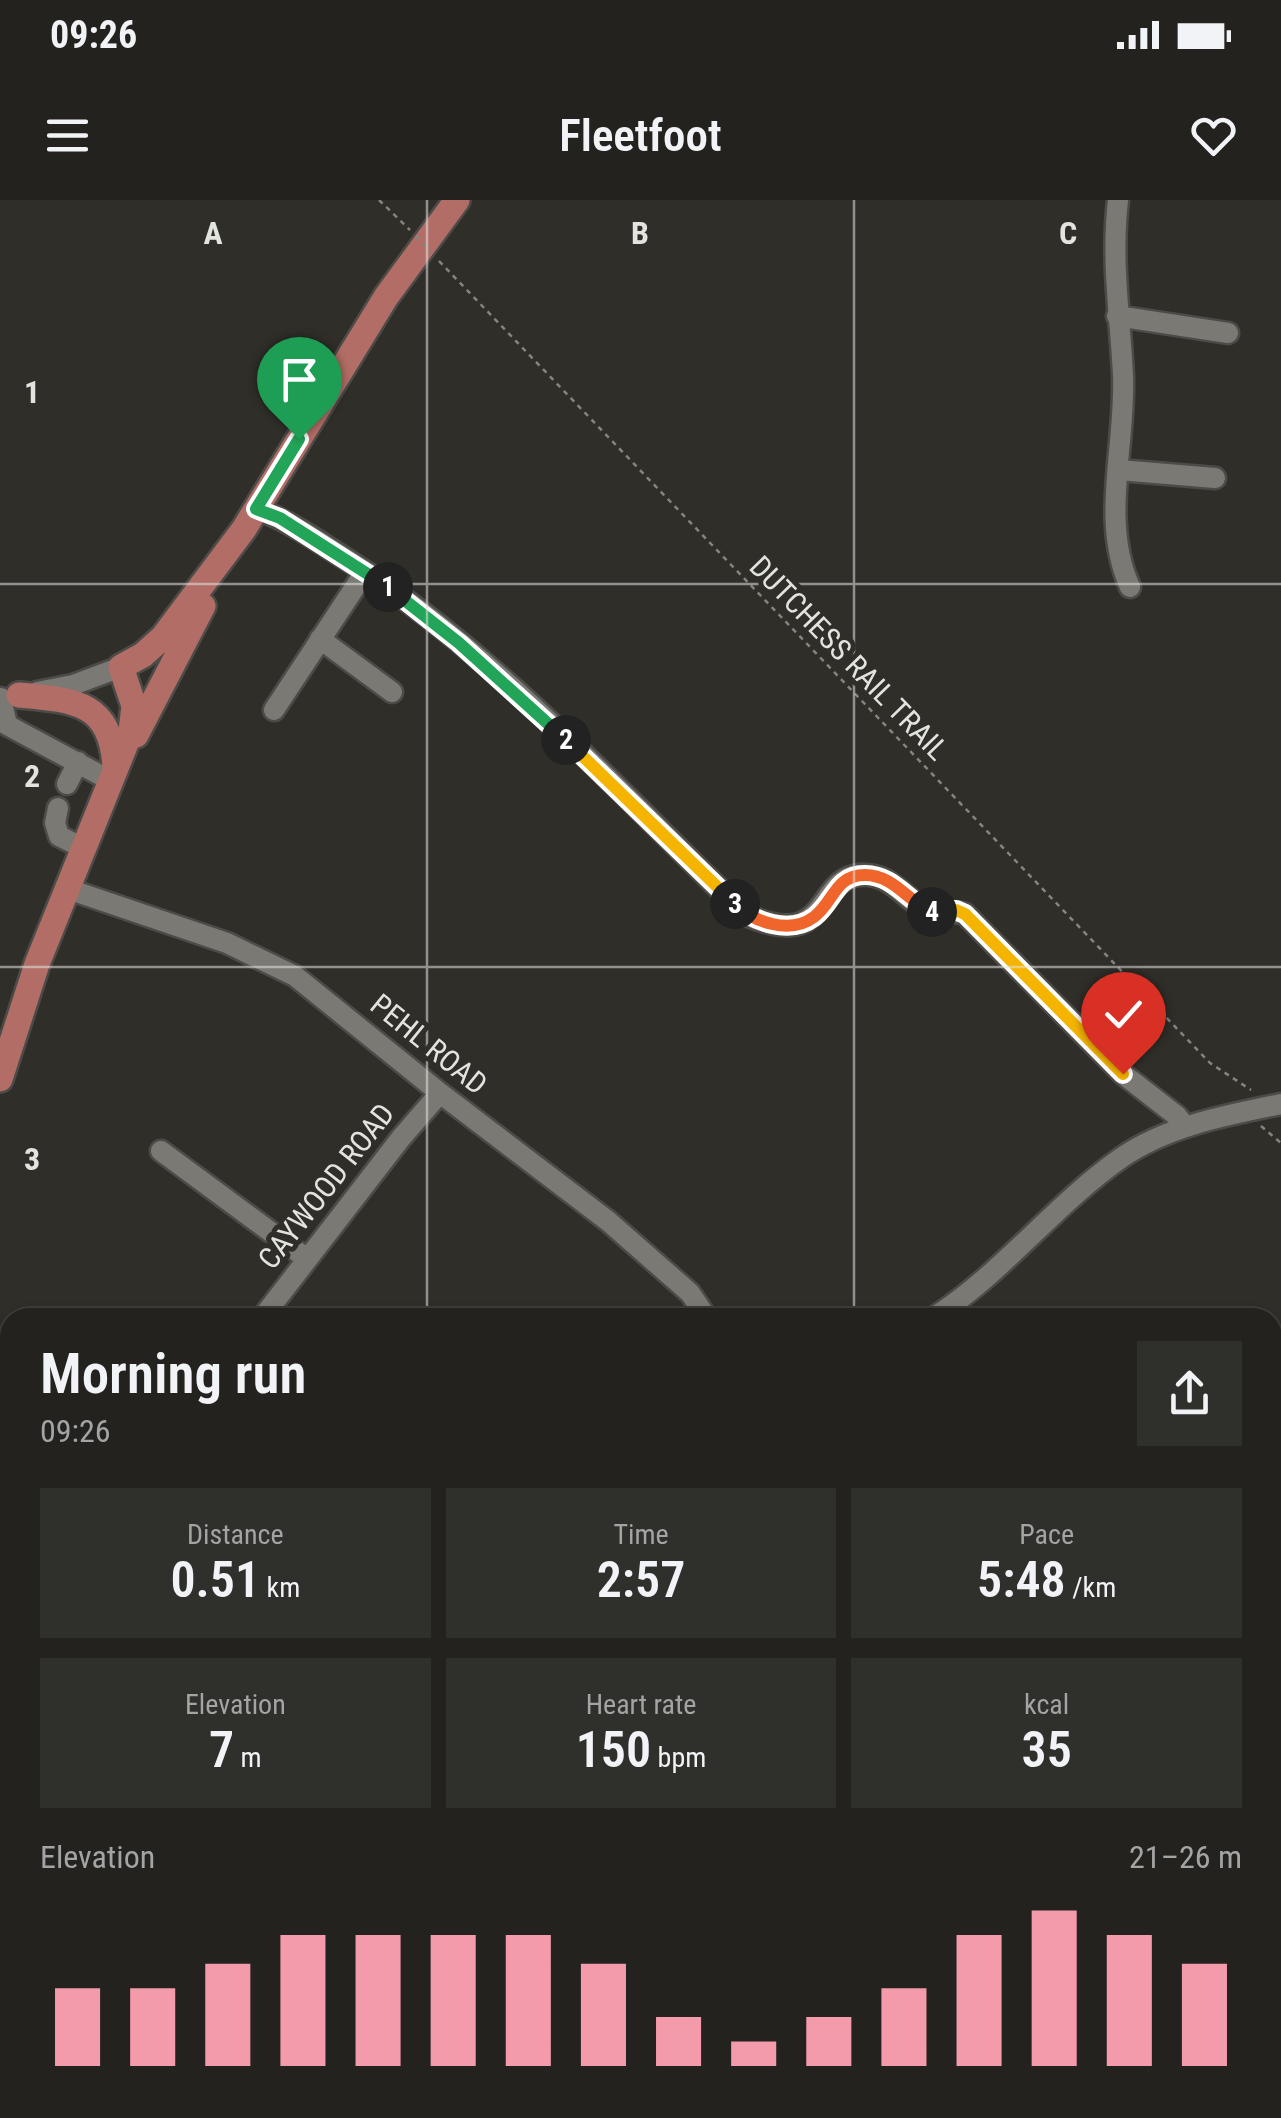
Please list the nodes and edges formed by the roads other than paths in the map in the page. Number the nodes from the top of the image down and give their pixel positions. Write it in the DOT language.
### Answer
graph roads {
  1 [pos="1118,200"];
  2 [pos="446,204"];
  3 [pos="1117,316"];
  4 [pos="1228,333"];
  5 [pos="1118,470"];
  6 [pos="1215,478"];
  7 [pos="250,519"];
  8 [pos="365,572"];
  9 [pos="1130,586"];
  10 [pos="320,639"];
  11 [pos="121,667"];
  12 [pos="392,692"];
  13 [pos="7,697"];
  14 [pos="274,710"];
  15 [pos="78,762"];
  16 [pos="114,778"];
  17 [pos="67,784"];
  18 [pos="58,808"];
  19 [pos="85,849"];
  20 [pos="68,889"];
  21 [pos="0,1079"];
  22 [pos="440,1094"];
  23 [pos="1281,1104"];
  24 [pos="1186,1127"];
  25 [pos="161,1150"];
  26 [pos="306,1258"];
  27 [pos="269,1308"];
  28 [pos="700,1308"];
  29 [pos="946,1308"];
  1 -- 3 [label="street"];
  2 -- 7 [label="main road"];
  3 -- 4 [label="street"];
  3 -- 5 [label="street"];
  5 -- 6 [label="street"];
  5 -- 9 [label="street"];
  7 -- 8 [label="street"];
  7 -- 11 [label="main road"];
  7 -- 16 [label="main road"];
  8 -- 10 [label="street"];
  8 -- 24 [label="street"];
  10 -- 12 [label="street"];
  10 -- 14 [label="street"];
  11 -- 13 [label="street"];
  11 -- 16 [label="main road"];
  13 -- 15 [label="street"];
  13 -- 16 [label="main road"];
  15 -- 16 [label="street"];
  15 -- 17 [label="street"];
  16 -- 19 [label="main road"];
  18 -- 19 [label="street"];
  19 -- 20 [label="main road"];
  20 -- 21 [label="main road"];
  20 -- 22 [label="street, PEHL ROAD"];
  22 -- 26 [label="street, CAYWOOD ROAD"];
  22 -- 28 [label="street, PEHL ROAD"];
  23 -- 24 [label="street"];
  24 -- 29 [label="street"];
  25 -- 26 [label="street"];
  26 -- 27 [label="street, CAYWOOD ROAD"];
}
